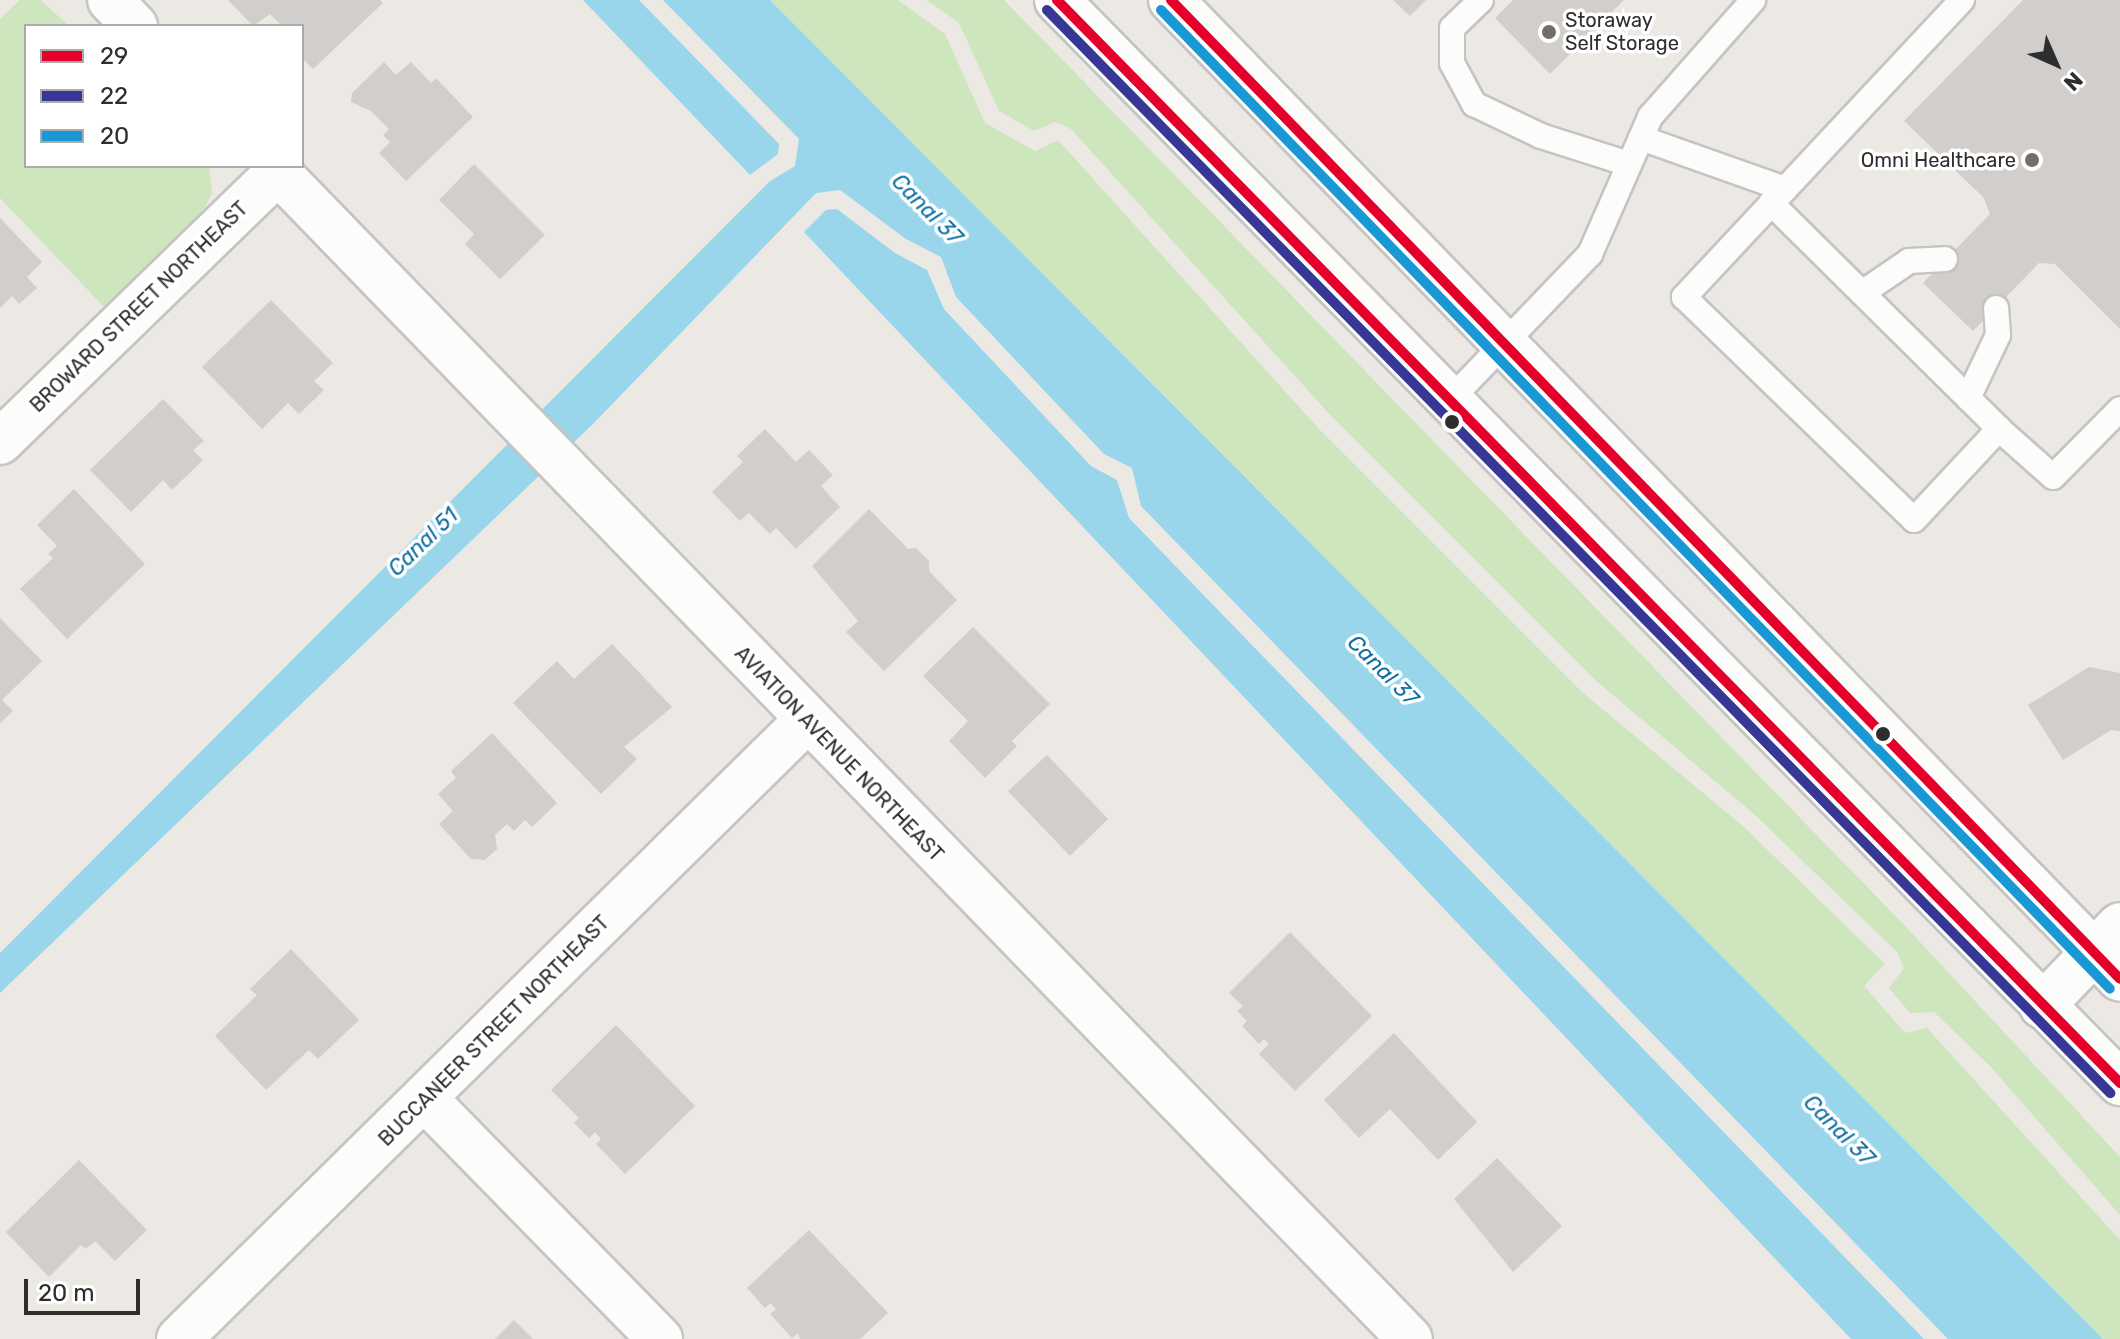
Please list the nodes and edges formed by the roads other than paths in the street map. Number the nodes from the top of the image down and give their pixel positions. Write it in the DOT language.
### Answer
graph roads {
  1 [pos="110,0"];
  2 [pos="1057,0"];
  3 [pos="1171,0"];
  4 [pos="1481,0"];
  5 [pos="1753,0"];
  6 [pos="1962,0"];
  7 [pos="133,24"];
  8 [pos="1641,138"];
  9 [pos="1629,164"];
  10 [pos="275,169"];
  11 [pos="1778,196"];
  12 [pos="1945,259"];
  13 [pos="1862,293"];
  14 [pos="1996,308"];
  15 [pos="1504,345"];
  16 [pos="1968,398"];
  17 [pos="1449,401"];
  18 [pos="2120,409"];
  19 [pos="1999,429"];
  20 [pos="0,442"];
  21 [pos="807,720"];
  22 [pos="2111,953"];
  23 [pos="2042,1006"];
  24 [pos="2120,1083"];
  25 [pos="425,1099"];
  26 [pos="179,1339"];
  27 [pos="660,1339"];
  28 [pos="1410,1339"];
  1 -- 7 [label="street"];
  2 -- 17 [label="street"];
  3 -- 15 [label="street"];
  4 -- 9 [label="lane"];
  5 -- 8 [label="lane"];
  6 -- 11 [label="lane"];
  8 -- 9 [label="lane"];
  8 -- 11 [label="lane"];
  9 -- 15 [label="lane"];
  10 -- 20 [label="street, BROWARD STREET NORTHEAST"];
  10 -- 21 [label="street, AVIATION AVENUE NORTHEAST"];
  11 -- 13 [label="lane"];
  11 -- 19 [label="lane"];
  12 -- 13 [label="lane"];
  13 -- 16 [label="lane"];
  14 -- 16 [label="lane"];
  15 -- 17 [label="lane"];
  15 -- 22 [label="street"];
  16 -- 19 [label="lane"];
  17 -- 23 [label="street"];
  18 -- 19 [label="lane"];
  21 -- 25 [label="street, BUCCANEER STREET NORTHEAST"];
  21 -- 28 [label="street, AVIATION AVENUE NORTHEAST"];
  22 -- 23 [label="street"];
  23 -- 24 [label="street"];
  25 -- 26 [label="street, BUCCANEER STREET NORTHEAST"];
  25 -- 27 [label="street"];
}
